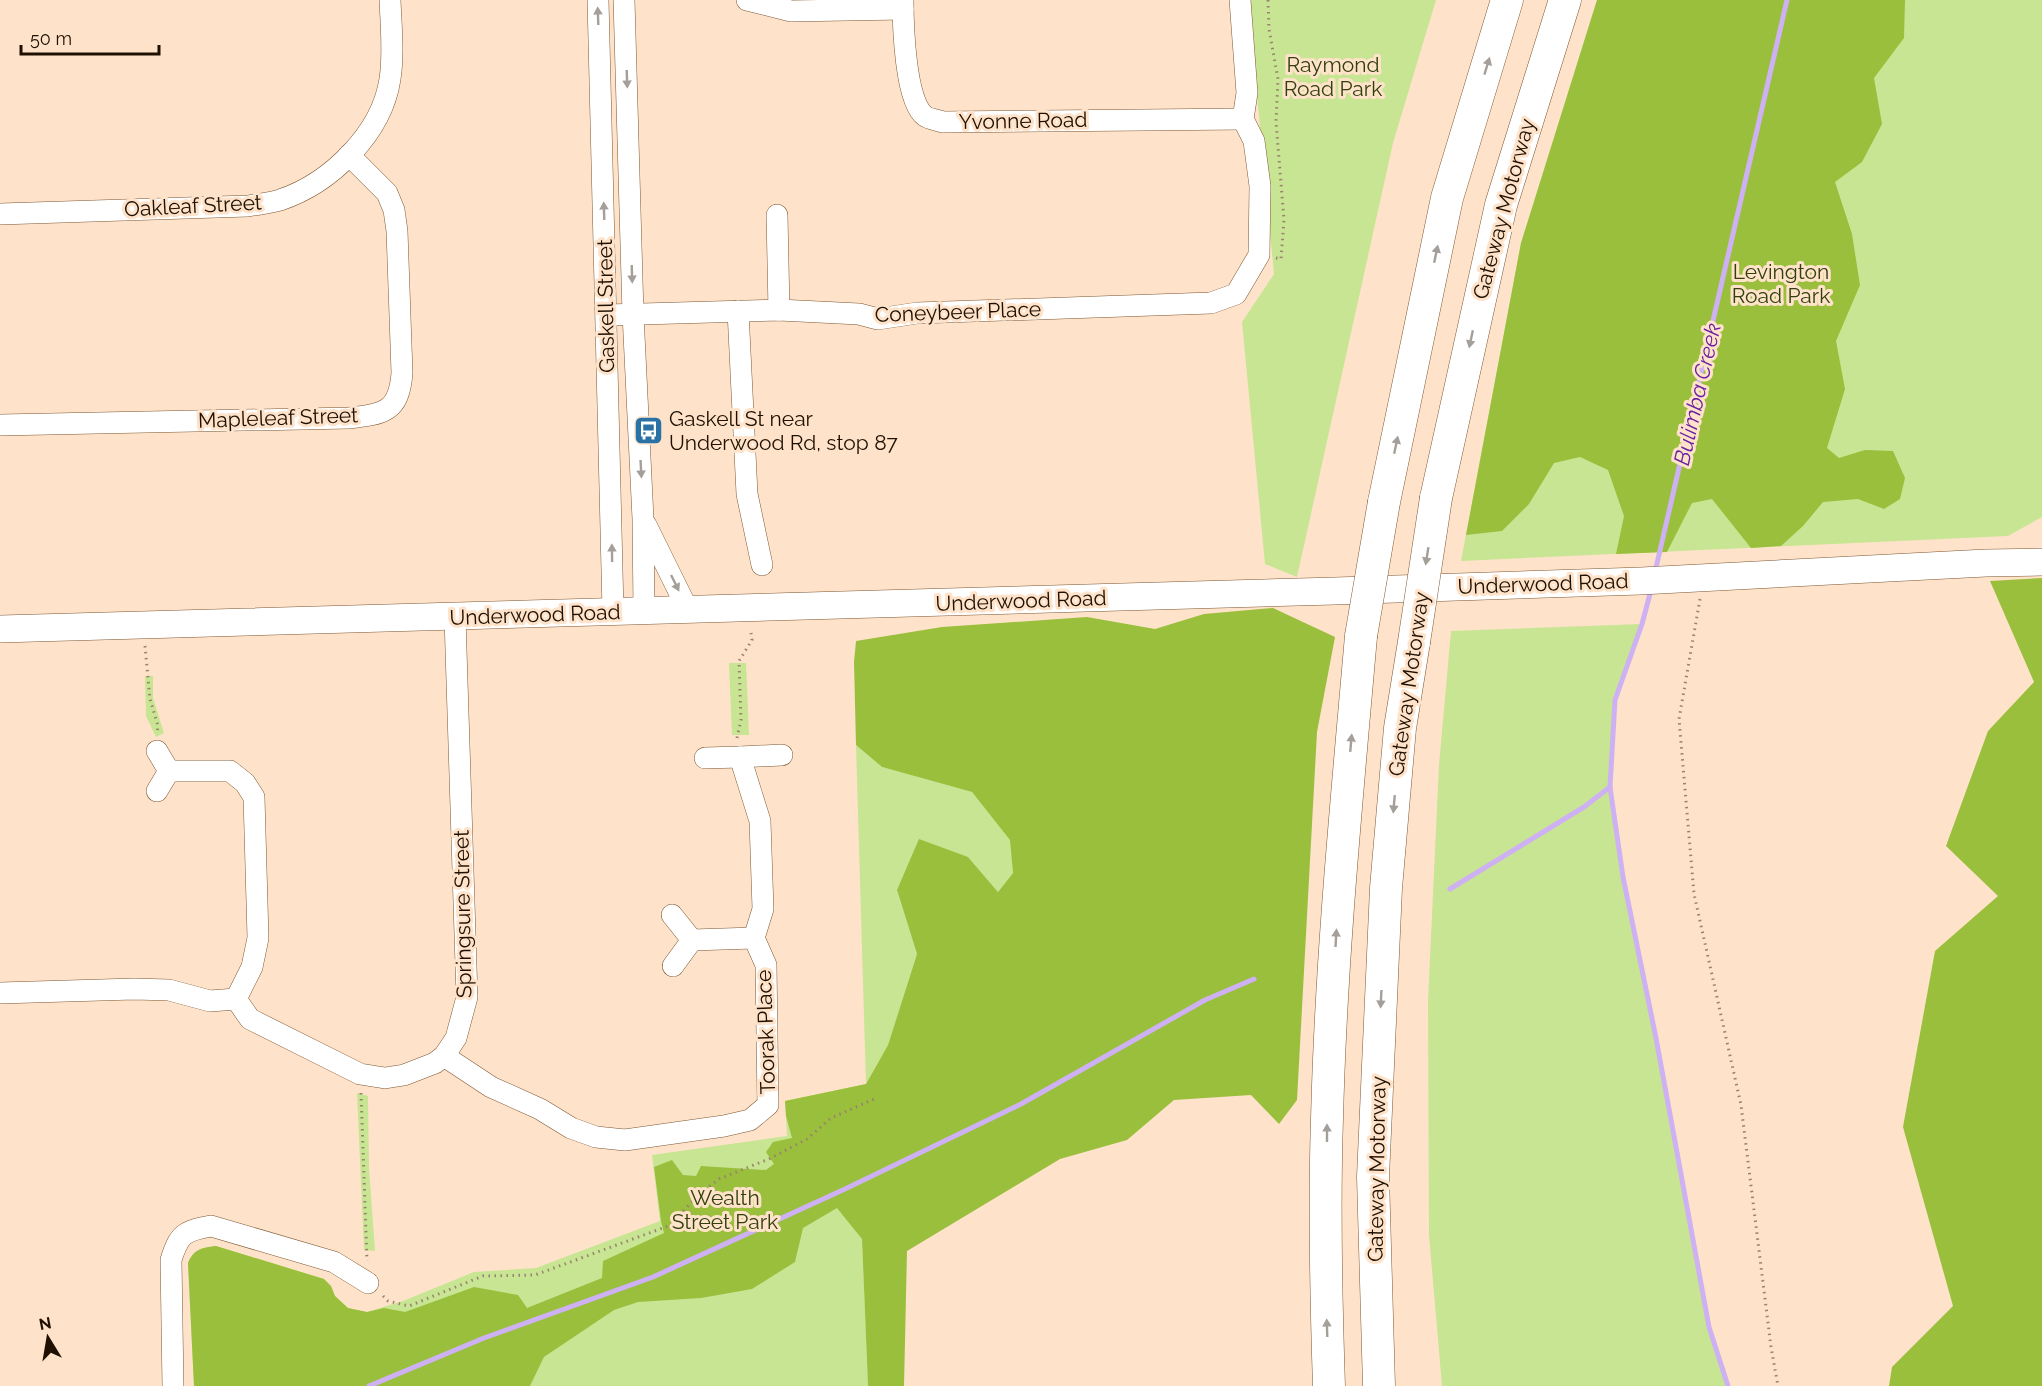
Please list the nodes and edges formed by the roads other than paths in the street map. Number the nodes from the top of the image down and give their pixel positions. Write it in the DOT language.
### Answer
graph roads {
  1 [pos="390,0"];
  2 [pos="598,0"];
  3 [pos="624,0"];
  4 [pos="747,0"];
  5 [pos="1240,0"];
  6 [pos="1506,0"];
  7 [pos="1565,0"];
  8 [pos="903,4"];
  9 [pos="1243,119"];
  10 [pos="349,155"];
  11 [pos="0,214"];
  12 [pos="777,215"];
  13 [pos="779,310"];
  14 [pos="738,311"];
  15 [pos="633,314"];
  16 [pos="607,315"];
  17 [pos="0,425"];
  18 [pos="643,519"];
  19 [pos="2042,562"];
  20 [pos="762,565"];
  21 [pos="688,610"];
  22 [pos="644,611"];
  23 [pos="613,612"];
  24 [pos="455,618"];
  25 [pos="0,629"];
  26 [pos="157,752"];
  27 [pos="782,755"];
  28 [pos="740,757"];
  29 [pos="705,758"];
  30 [pos="170,771"];
  31 [pos="157,791"];
  32 [pos="672,915"];
  33 [pos="754,938"];
  34 [pos="692,940"];
  35 [pos="673,966"];
  36 [pos="0,993"];
  37 [pos="236,999"];
  38 [pos="444,1056"];
  39 [pos="368,1283"];
  40 [pos="172,1386"];
  41 [pos="1329,1386"];
  42 [pos="1379,1386"];
  1 -- 10 [label="street, Oakleaf Street"];
  16 -- 2 [label="street, Gaskell Street, one-way"];
  3 -- 15 [label="street, Gaskell Street, one-way"];
  4 -- 8 [label="street"];
  5 -- 9 [label="street"];
  41 -- 6 [label="highway, one-way, bridge"];
  7 -- 42 [label="highway, Gateway Motorway, one-way, bridge"];
  8 -- 9 [label="street, Yvonne Road"];
  9 -- 13 [label="street, Coneybeer Place"];
  10 -- 11 [label="street, Oakleaf Street"];
  10 -- 17 [label="street, Mapleleaf Street"];
  12 -- 13 [label="street"];
  13 -- 14 [label="street, Coneybeer Place"];
  14 -- 15 [label="street, Coneybeer Place"];
  14 -- 20 [label="street"];
  15 -- 16 [label="street, Coneybeer Place"];
  15 -- 18 [label="street, Gaskell Street, one-way"];
  23 -- 16 [label="street, Gaskell Street, one-way"];
  18 -- 21 [label="street, Gaskell Street, one-way"];
  18 -- 22 [label="street, Gaskell Street"];
  19 -- 21 [label="main road, Underwood Road"];
  21 -- 22 [label="main road, Underwood Road"];
  22 -- 23 [label="main road, Underwood Road"];
  23 -- 24 [label="main road, Underwood Road"];
  24 -- 25 [label="main road, Underwood Road"];
  24 -- 38 [label="street, Springsure Street"];
  26 -- 30 [label="street"];
  27 -- 28 [label="street"];
  28 -- 29 [label="street"];
  28 -- 33 [label="street"];
  30 -- 31 [label="street"];
  30 -- 37 [label="street"];
  32 -- 34 [label="street"];
  33 -- 34 [label="street"];
  33 -- 38 [label="street, Toorak Place"];
  34 -- 35 [label="street"];
  36 -- 37 [label="street"];
  37 -- 38 [label="street"];
  39 -- 40 [label="street"];
}
